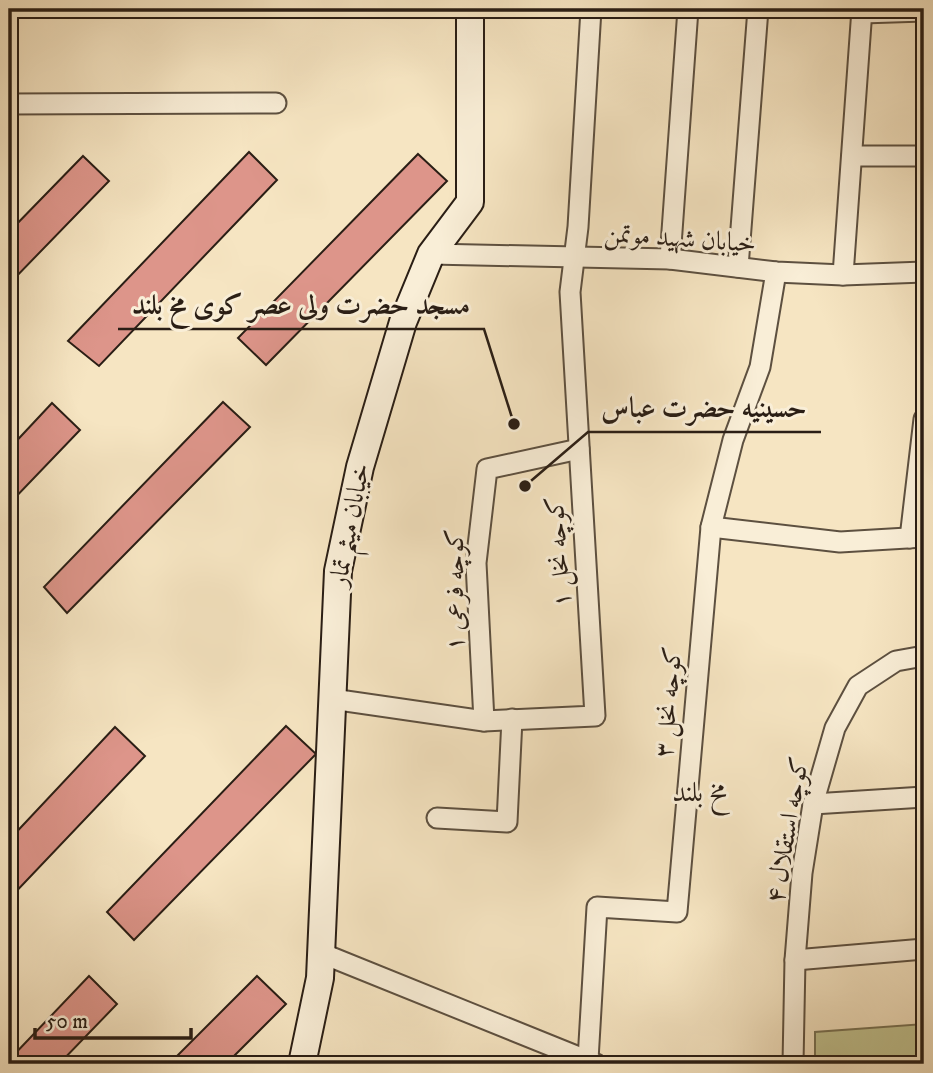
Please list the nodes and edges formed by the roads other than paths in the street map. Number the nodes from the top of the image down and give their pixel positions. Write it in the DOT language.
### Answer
graph roads {
  1 [pos="470,9"];
  2 [pos="592,9"];
  3 [pos="688,9"];
  4 [pos="758,9"];
  5 [pos="862,11"];
  6 [pos="924,11"];
  7 [pos="276,103"];
  8 [pos="9,104"];
  9 [pos="852,156"];
  10 [pos="924,156"];
  11 [pos="432,254"];
  12 [pos="572,259"];
  13 [pos="670,259"];
  14 [pos="738,267"];
  15 [pos="776,272"];
  16 [pos="924,272"];
  17 [pos="843,275"];
  18 [pos="924,419"];
  19 [pos="579,449"];
  20 [pos="711,527"];
  21 [pos="917,538"];
  22 [pos="924,656"];
  23 [pos="332,699"];
  24 [pos="512,719"];
  25 [pos="484,721"];
  26 [pos="924,797"];
  27 [pos="813,804"];
  28 [pos="437,818"];
  29 [pos="924,949"];
  30 [pos="321,953"];
  31 [pos="795,960"];
  32 [pos="592,1062"];
  33 [pos="302,1064"];
  34 [pos="793,1064"];
  1 -- 11 [label="street, خیابان میثم تمار"];
  2 -- 12 [label="street, کوچه نخل ۱"];
  3 -- 13 [label="street"];
  4 -- 14 [label="street"];
  5 -- 6 [label="street"];
  5 -- 9 [label="street"];
  7 -- 8 [label="street"];
  9 -- 10 [label="street"];
  9 -- 17 [label="street"];
  11 -- 12 [label="street, خیابان شهید موتمن"];
  11 -- 23 [label="street, خیابان میثم تمار"];
  12 -- 13 [label="street, خیابان شهید موتمن"];
  12 -- 19 [label="street, کوچه نخل ۱"];
  13 -- 14 [label="street, خیابان شهید موتمن"];
  14 -- 15 [label="street, خیابان شهید موتمن"];
  15 -- 17 [label="street, خیابان شهید موتمن"];
  15 -- 20 [label="street, کوچه نخل ۳"];
  16 -- 17 [label="street, خیابان شهید موتمن"];
  18 -- 21 [label="street"];
  19 -- 24 [label="street, کوچه نخل ۱"];
  19 -- 25 [label="street, کوچه فرعی ۱"];
  20 -- 21 [label="street"];
  20 -- 32 [label="street, کوچه نخل ۳"];
  22 -- 27 [label="street, کوچه استقلال ۴"];
  23 -- 25 [label="street"];
  23 -- 30 [label="street, خیابان میثم تمار"];
  24 -- 25 [label="street"];
  24 -- 28 [label="street"];
  26 -- 27 [label="street"];
  27 -- 31 [label="street, کوچه استقلال ۴"];
  29 -- 31 [label="street"];
  30 -- 32 [label="street"];
  30 -- 33 [label="street, خیابان میثم تمار"];
  31 -- 34 [label="street, کوچه استقلال ۴"];
}
